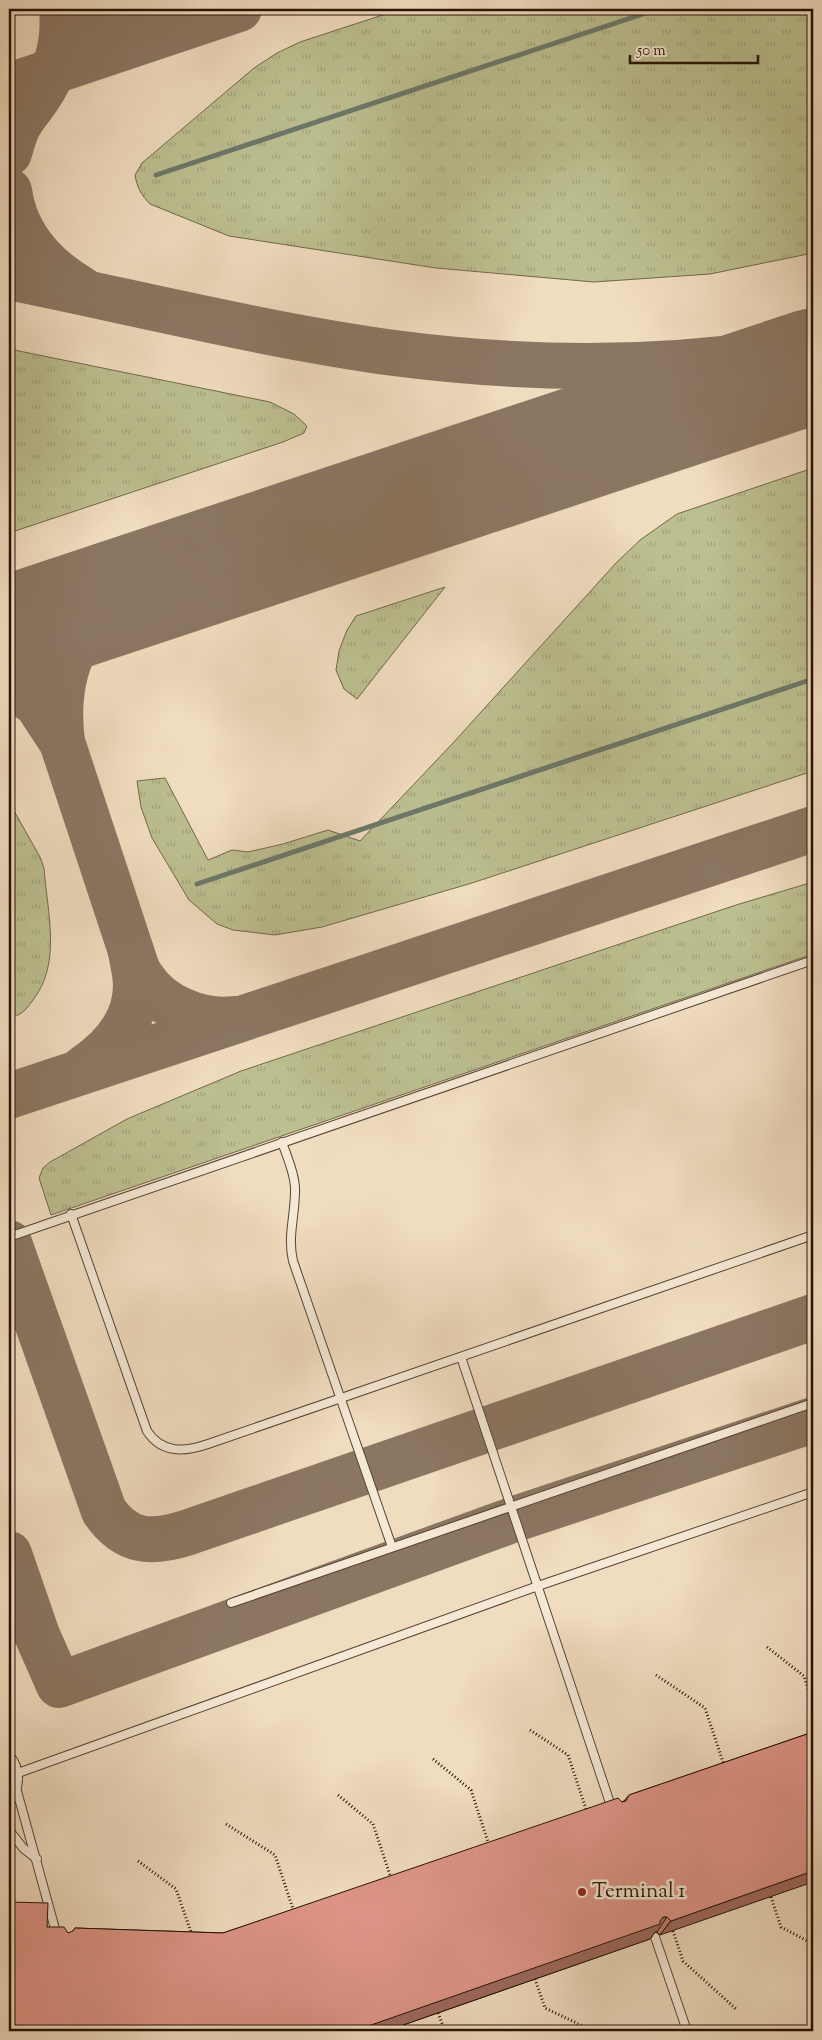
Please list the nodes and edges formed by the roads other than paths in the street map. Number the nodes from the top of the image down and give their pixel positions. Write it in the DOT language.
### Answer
graph roads {
  1 [pos="813,960"];
  2 [pos="282,1142"];
  3 [pos="71,1214"];
  4 [pos="813,1235"];
  5 [pos="9,1237"];
  6 [pos="461,1357"];
  7 [pos="342,1398"];
  8 [pos="813,1403"];
  9 [pos="813,1492"];
  10 [pos="511,1507"];
  11 [pos="392,1547"];
  12 [pos="538,1586"];
  13 [pos="231,1603"];
  14 [pos="9,1755"];
  15 [pos="18,1774"];
  16 [pos="17,1791"];
  17 [pos="9,1804"];
  18 [pos="612,1811"];
  19 [pos="9,1830"];
  20 [pos="36,1859"];
  21 [pos="655,1937"];
  22 [pos="59,1942"];
  23 [pos="687,2031"];
  1 -- 2 [label="lane"];
  2 -- 3 [label="lane"];
  2 -- 7 [label="lane"];
  3 -- 5 [label="lane"];
  3 -- 7 [label="lane"];
  4 -- 6 [label="lane"];
  6 -- 7 [label="lane"];
  6 -- 10 [label="lane"];
  7 -- 11 [label="lane"];
  8 -- 10 [label="lane"];
  9 -- 12 [label="lane"];
  10 -- 11 [label="lane"];
  10 -- 12 [label="lane"];
  11 -- 13 [label="lane"];
  12 -- 15 [label="lane"];
  12 -- 18 [label="lane"];
  14 -- 15 [label="lane"];
  15 -- 16 [label="lane"];
  16 -- 17 [label="lane"];
  16 -- 20 [label="lane"];
  19 -- 20 [label="lane"];
  20 -- 22 [label="lane"];
  21 -- 23 [label="lane"];
}
